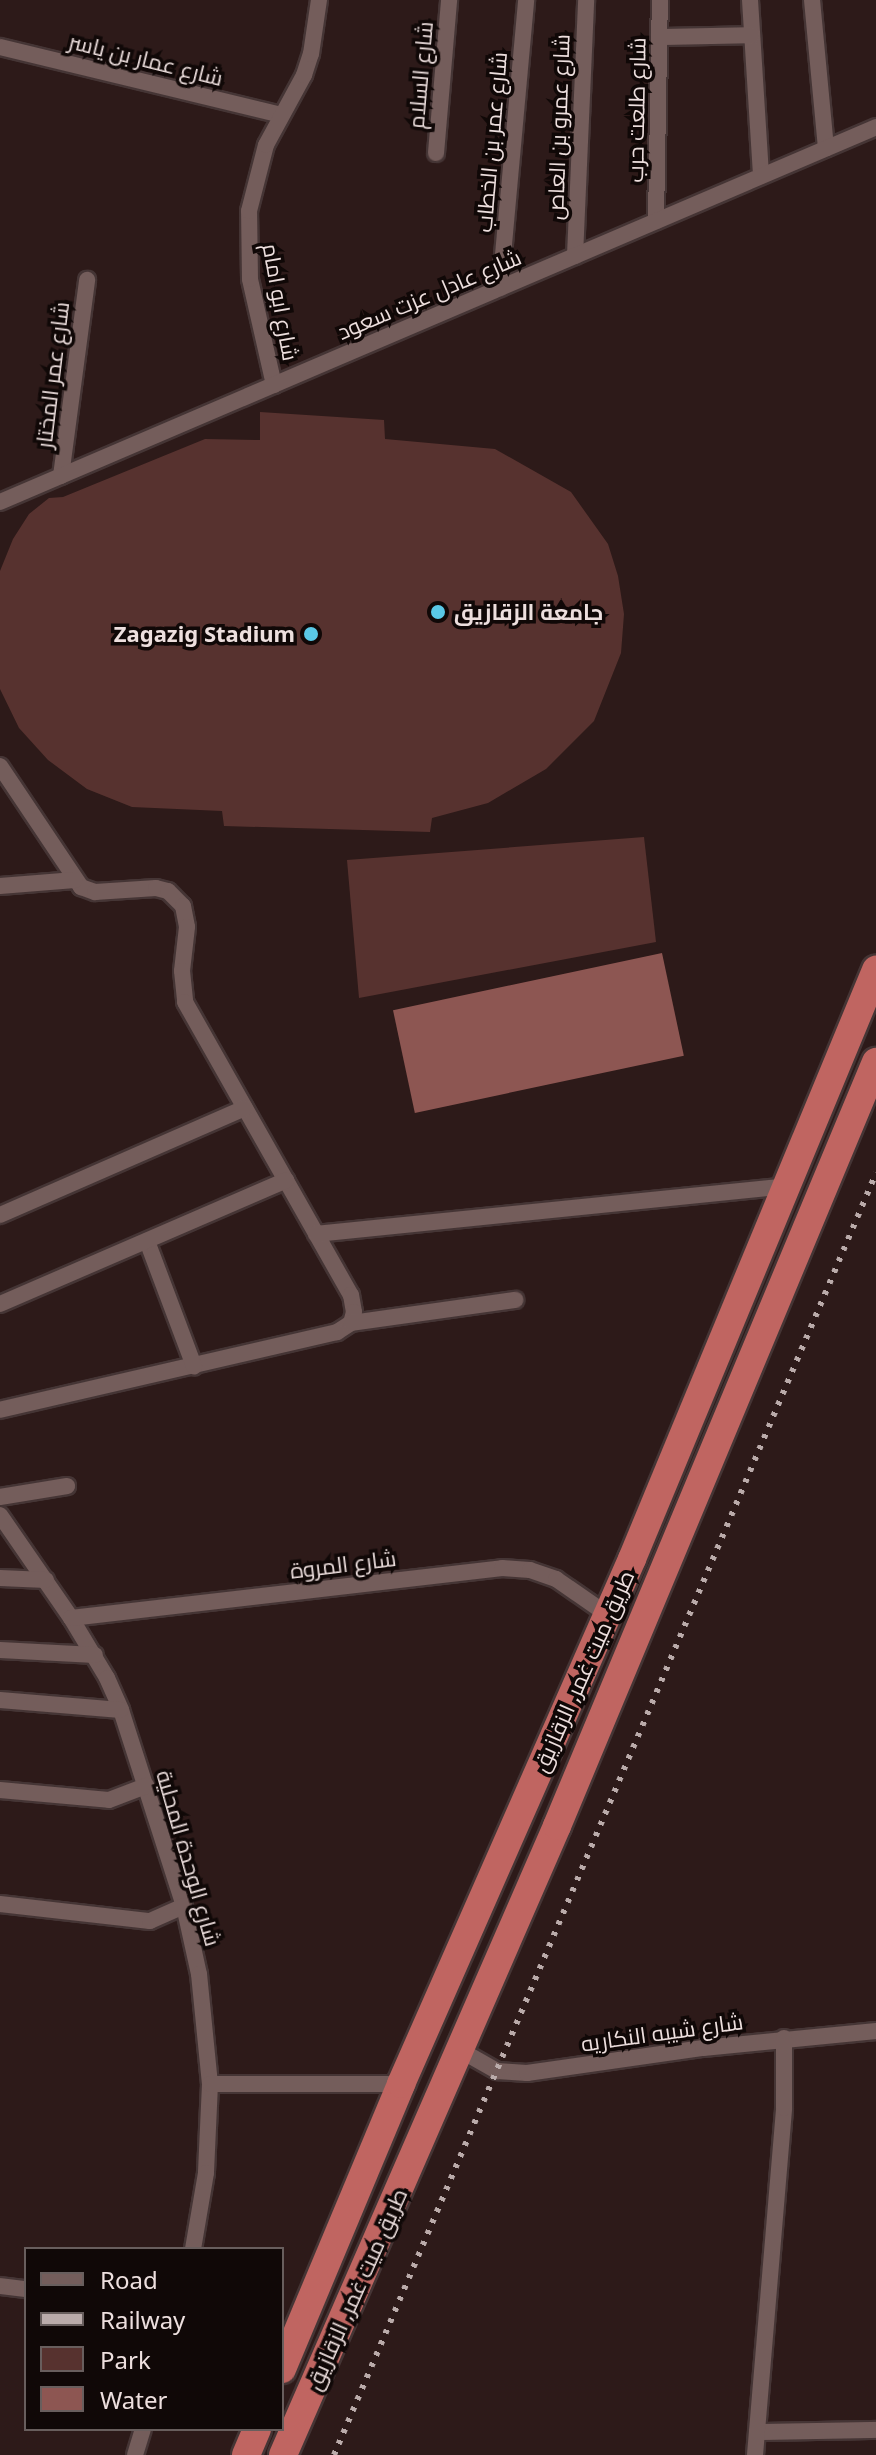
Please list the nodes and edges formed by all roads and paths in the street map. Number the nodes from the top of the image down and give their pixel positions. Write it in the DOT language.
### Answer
graph roads {
  1 [pos="319,0"];
  2 [pos="449,0"];
  3 [pos="526,0"];
  4 [pos="586,0"];
  5 [pos="660,0"];
  6 [pos="750,0"];
  7 [pos="812,0"];
  8 [pos="752,35"];
  9 [pos="659,37"];
  10 [pos="0,47"];
  11 [pos="281,115"];
  12 [pos="876,127"];
  13 [pos="826,148"];
  14 [pos="436,153"];
  15 [pos="761,176"];
  16 [pos="656,221"];
  17 [pos="575,256"];
  18 [pos="87,280"];
  19 [pos="500,288"];
  20 [pos="274,385"];
  21 [pos="61,476"];
  22 [pos="0,502"];
  23 [pos="0,766"];
  24 [pos="75,880"];
  25 [pos="0,886"];
  26 [pos="876,970"];
  27 [pos="876,1062"];
  28 [pos="245,1108"];
  29 [pos="286,1180"];
  30 [pos="787,1186"];
  31 [pos="0,1215"];
  32 [pos="316,1234"];
  33 [pos="147,1241"];
  34 [pos="515,1300"];
  35 [pos="0,1304"];
  36 [pos="351,1323"];
  37 [pos="194,1366"];
  38 [pos="0,1410"];
  39 [pos="67,1486"];
  40 [pos="0,1497"];
  41 [pos="0,1515"];
  42 [pos="0,1578"];
  43 [pos="46,1580"];
  44 [pos="608,1615"];
  45 [pos="71,1618"];
  46 [pos="0,1650"];
  47 [pos="95,1655"];
  48 [pos="0,1700"];
  49 [pos="121,1710"];
  50 [pos="146,1786"];
  51 [pos="0,1790"];
  52 [pos="0,1904"];
  53 [pos="184,1906"];
  54 [pos="876,2031"];
  55 [pos="784,2038"];
  56 [pos="460,2050"];
  57 [pos="210,2084"];
  58 [pos="401,2084"];
  59 [pos="193,2247"];
  60 [pos="0,2286"];
  61 [pos="24,2289"];
  62 [pos="284,2364"];
  63 [pos="876,2430"];
  64 [pos="142,2431"];
  65 [pos="256,2431"];
  66 [pos="757,2432"];
  67 [pos="135,2455"];
  68 [pos="246,2455"];
  69 [pos="283,2455"];
  70 [pos="755,2455"];
  1 -- 11 [label="street, شارع ابو امام"];
  2 -- 14 [label="street, شارع السلام"];
  3 -- 19 [label="street, شارع عمر بن الخطاب"];
  4 -- 17 [label="street, شارع عمرو بن العاص"];
  5 -- 9 [label="street, شارع طلعت حرب"];
  6 -- 8 [label="street"];
  7 -- 13 [label="street"];
  8 -- 9 [label="street"];
  8 -- 15 [label="street"];
  9 -- 16 [label="street, شارع طلعت حرب"];
  10 -- 11 [label="street, شارع عمار بن ياسر"];
  11 -- 20 [label="street, شارع ابو امام"];
  12 -- 13 [label="street, شارع عادل عزت سعود"];
  13 -- 15 [label="street, شارع عادل عزت سعود"];
  15 -- 16 [label="street, شارع عادل عزت سعود"];
  16 -- 17 [label="street, شارع عادل عزت سعود"];
  17 -- 19 [label="street, شارع عادل عزت سعود"];
  18 -- 21 [label="street, شارع عمر المختار"];
  19 -- 20 [label="street, شارع عادل عزت سعود"];
  20 -- 21 [label="street, شارع عادل عزت سعود"];
  21 -- 22 [label="street, شارع عادل عزت سعود"];
  23 -- 24 [label="street"];
  24 -- 25 [label="street"];
  24 -- 28 [label="street"];
  26 -- 30 [label="highway, طريق ميت غمر, الزقازيق"];
  27 -- 56 [label="highway, طريق ميت غمر, الزقازيق"];
  28 -- 29 [label="street"];
  28 -- 31 [label="street"];
  29 -- 32 [label="street"];
  29 -- 33 [label="street"];
  30 -- 32 [label="street"];
  30 -- 44 [label="highway, طريق ميت غمر, الزقازيق"];
  32 -- 36 [label="street"];
  33 -- 35 [label="street"];
  33 -- 37 [label="street"];
  34 -- 36 [label="street"];
  36 -- 37 [label="street"];
  37 -- 38 [label="street"];
  39 -- 40 [label="street"];
  41 -- 43 [label="street, شارع الوحدة المحلية"];
  42 -- 43 [label="street"];
  43 -- 45 [label="street, شارع الوحدة المحلية"];
  44 -- 45 [label="street, شارع المروة"];
  44 -- 58 [label="highway, طريق ميت غمر, الزقازيق"];
  45 -- 47 [label="street, شارع الوحدة المحلية"];
  46 -- 47 [label="street"];
  47 -- 49 [label="street, شارع الوحدة المحلية"];
  48 -- 49 [label="street"];
  49 -- 50 [label="street, شارع الوحدة المحلية"];
  50 -- 51 [label="street"];
  50 -- 53 [label="street, شارع الوحدة المحلية"];
  52 -- 53 [label="street"];
  53 -- 57 [label="street, شارع الوحدة المحلية"];
  54 -- 55 [label="street, شارع شيبه النكاريه"];
  55 -- 56 [label="street, شارع شيبه النكاريه"];
  55 -- 66 [label="street"];
  56 -- 69 [label="highway, طريق ميت غمر, الزقازيق"];
  57 -- 58 [label="street"];
  57 -- 59 [label="street, شارع الوحدة المحلية"];
  58 -- 62 [label="highway, طريق ميت غمر, الزقازيق"];
  60 -- 61 [label="street"];
  63 -- 66 [label="street"];
  64 -- 67 [label="street"];
  65 -- 68 [label="highway"];
  66 -- 70 [label="street"];
}
